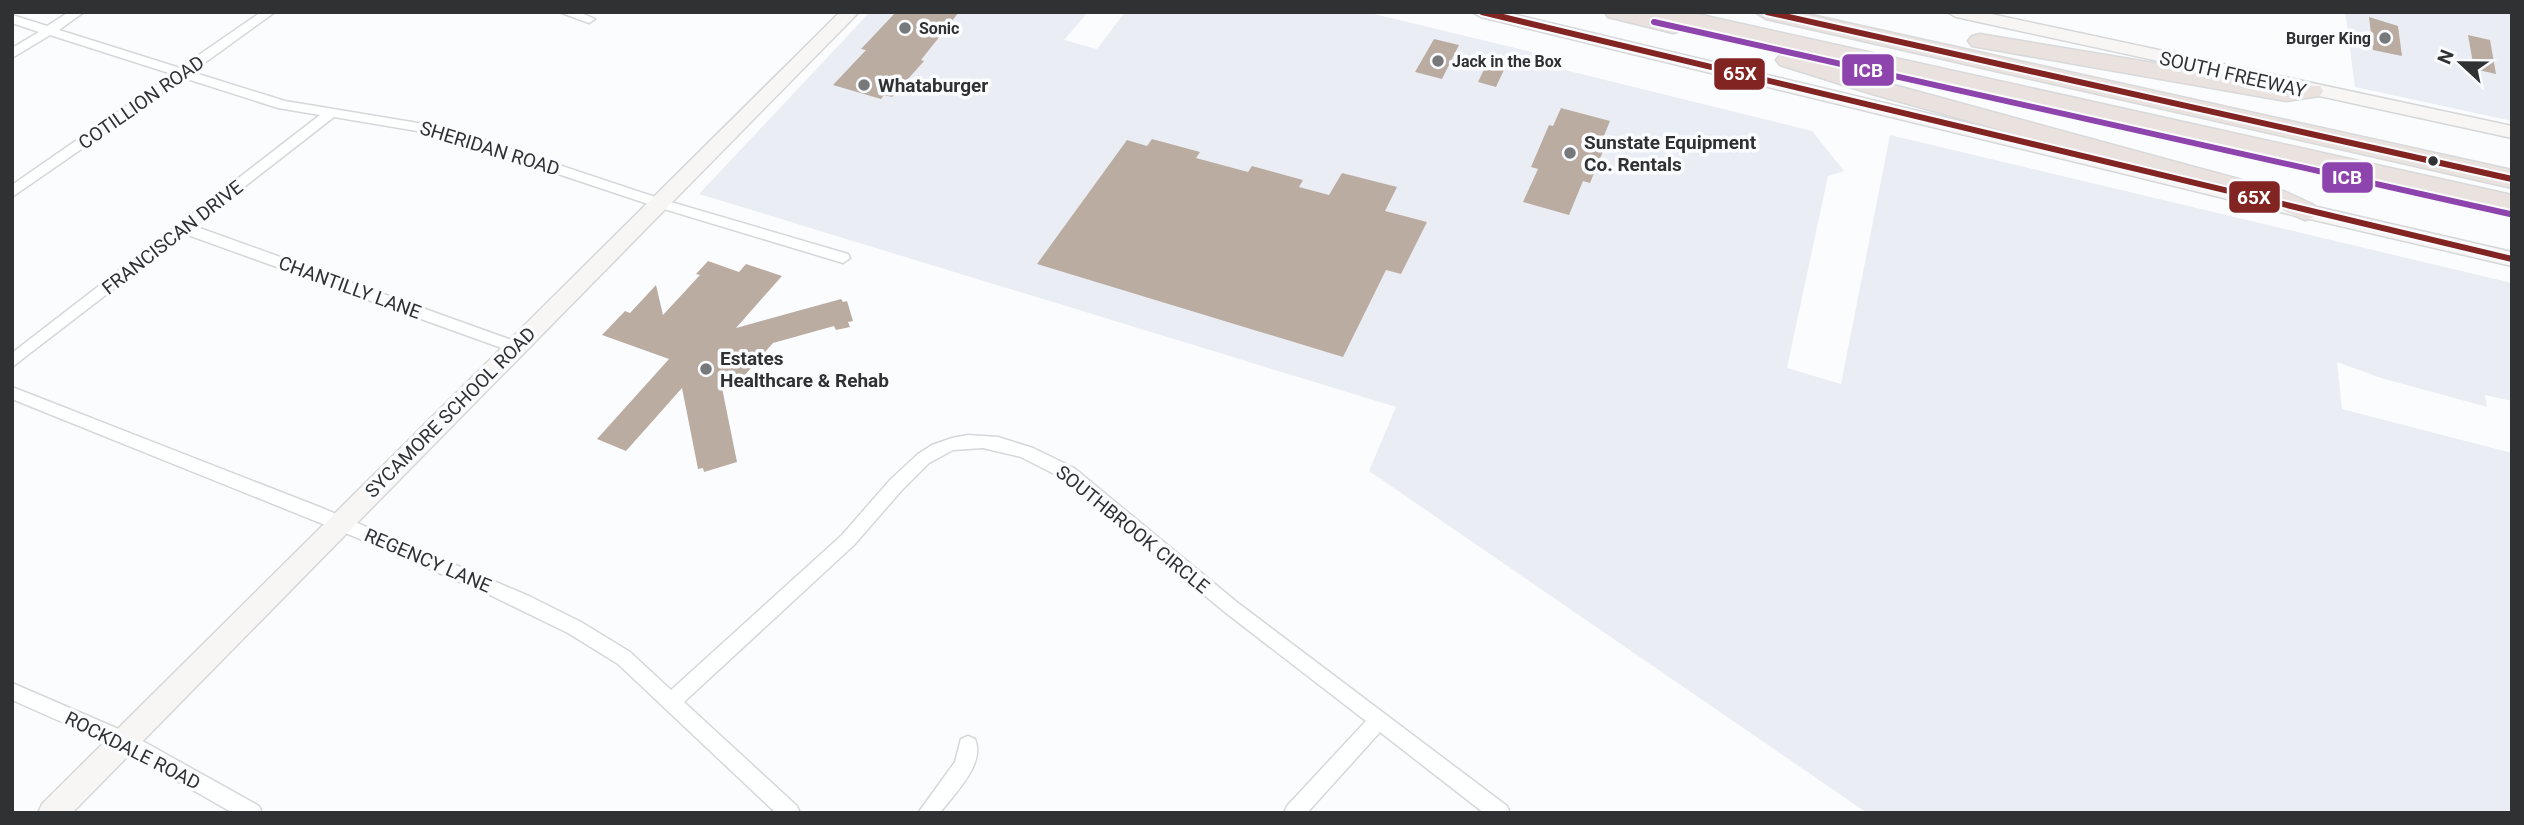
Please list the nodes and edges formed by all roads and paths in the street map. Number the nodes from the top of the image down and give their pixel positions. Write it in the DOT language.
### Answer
graph roads {
  1 [pos="78,12"];
  2 [pos="270,12"];
  3 [pos="565,12"];
  4 [pos="850,12"];
  5 [pos="1481,12"];
  6 [pos="1616,12"];
  7 [pos="1656,12"];
  8 [pos="1766,12"];
  9 [pos="1813,12"];
  10 [pos="1956,12"];
  11 [pos="12,19"];
  12 [pos="589,19"];
  13 [pos="49,31"];
  14 [pos="12,54"];
  15 [pos="181,73"];
  16 [pos="2311,91"];
  17 [pos="331,113"];
  18 [pos="2512,132"];
  19 [pos="2512,179"];
  20 [pos="12,192"];
  21 [pos="659,202"];
  22 [pos="2512,204"];
  23 [pos="2305,211"];
  24 [pos="184,228"];
  25 [pos="843,258"];
  26 [pos="2512,259"];
  27 [pos="515,346"];
  28 [pos="12,362"];
  29 [pos="12,393"];
  30 [pos="341,522"];
  31 [pos="12,691"];
  32 [pos="672,701"];
  33 [pos="1379,720"];
  34 [pos="123,740"];
  35 [pos="968,745"];
  36 [pos="52,813"];
  37 [pos="252,813"];
  38 [pos="790,813"];
  39 [pos="928,813"];
  40 [pos="1294,813"];
  41 [pos="1500,813"];
  1 -- 13 [label="street"];
  2 -- 15 [label="street, COTILLION ROAD"];
  3 -- 12 [label="street"];
  4 -- 21 [label="main road, SYCAMORE SCHOOL ROAD"];
  5 -- 23 [label="main road"];
  6 -- 23 [label="highway"];
  7 -- 22 [label="highway"];
  8 -- 19 [label="highway"];
  9 -- 16 [label="highway"];
  10 -- 16 [label="main road, SOUTH FREEWAY"];
  11 -- 13 [label="street, SHERIDAN ROAD"];
  13 -- 14 [label="street"];
  13 -- 15 [label="street, SHERIDAN ROAD"];
  15 -- 17 [label="street, SHERIDAN ROAD"];
  15 -- 20 [label="street, COTILLION ROAD"];
  16 -- 18 [label="main road, SOUTH FREEWAY"];
  17 -- 21 [label="street, SHERIDAN ROAD"];
  17 -- 24 [label="street, FRANCISCAN DRIVE"];
  21 -- 25 [label="street, SHERIDAN ROAD"];
  21 -- 27 [label="main road, SYCAMORE SCHOOL ROAD"];
  23 -- 26 [label="main road"];
  24 -- 27 [label="street, CHANTILLY LANE"];
  24 -- 28 [label="street, FRANCISCAN DRIVE"];
  27 -- 30 [label="main road, SYCAMORE SCHOOL ROAD"];
  29 -- 30 [label="street, REGENCY LANE"];
  30 -- 32 [label="street, REGENCY LANE"];
  30 -- 34 [label="main road, SYCAMORE SCHOOL ROAD"];
  31 -- 34 [label="street, ROCKDALE ROAD"];
  32 -- 33 [label="street, SOUTHBROOK CIRCLE"];
  32 -- 38 [label="street, REGENCY LANE"];
  33 -- 40 [label="street"];
  33 -- 41 [label="street, SOUTHBROOK CIRCLE"];
  34 -- 36 [label="main road, SYCAMORE SCHOOL ROAD"];
  34 -- 37 [label="street, ROCKDALE ROAD"];
  35 -- 39 [label="street"];
}
